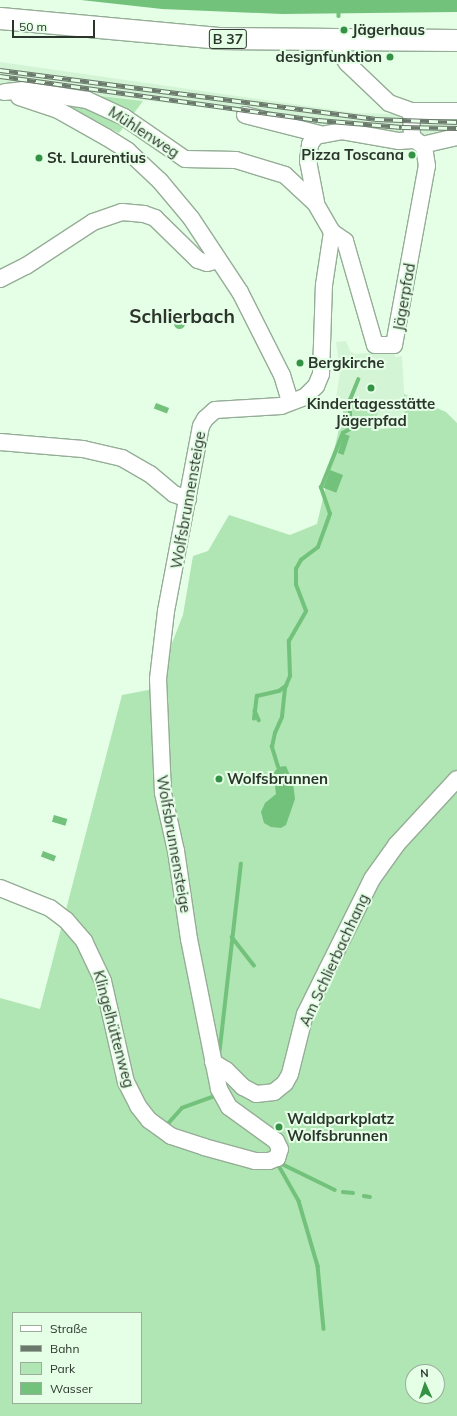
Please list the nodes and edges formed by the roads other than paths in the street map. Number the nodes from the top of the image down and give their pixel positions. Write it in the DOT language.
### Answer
graph roads {
  1 [pos="0,18"];
  2 [pos="457,40"];
  3 [pos="341,41"];
  4 [pos="2,91"];
  5 [pos="411,111"];
  6 [pos="457,111"];
  7 [pos="245,115"];
  8 [pos="320,134"];
  9 [pos="457,137"];
  10 [pos="417,142"];
  11 [pos="312,199"];
  12 [pos="332,232"];
  13 [pos="219,260"];
  14 [pos="0,279"];
  15 [pos="290,401"];
  16 [pos="0,442"];
  17 [pos="188,499"];
  18 [pos="457,779"];
  19 [pos="0,888"];
  20 [pos="212,1062"];
  1 -- 3 [label="main road, B 37"];
  2 -- 3 [label="main road, B 37"];
  3 -- 5 [label="street"];
  4 -- 11 [label="street, Mühlenweg"];
  4 -- 13 [label="street"];
  5 -- 6 [label="street"];
  5 -- 10 [label="street, Jägerpfad"];
  7 -- 8 [label="street"];
  8 -- 10 [label="street"];
  8 -- 11 [label="street"];
  9 -- 10 [label="street"];
  10 -- 12 [label="street, Jägerpfad"];
  11 -- 12 [label="street, Mühlenweg"];
  12 -- 15 [label="street"];
  13 -- 14 [label="street"];
  13 -- 15 [label="street"];
  15 -- 17 [label="street, Wolfsbrunnensteige"];
  16 -- 17 [label="street"];
  17 -- 20 [label="street, Wolfsbrunnensteige"];
  18 -- 20 [label="street, Am Schlierbachhang"];
  19 -- 20 [label="street, Klingelhüttenweg"];
}
